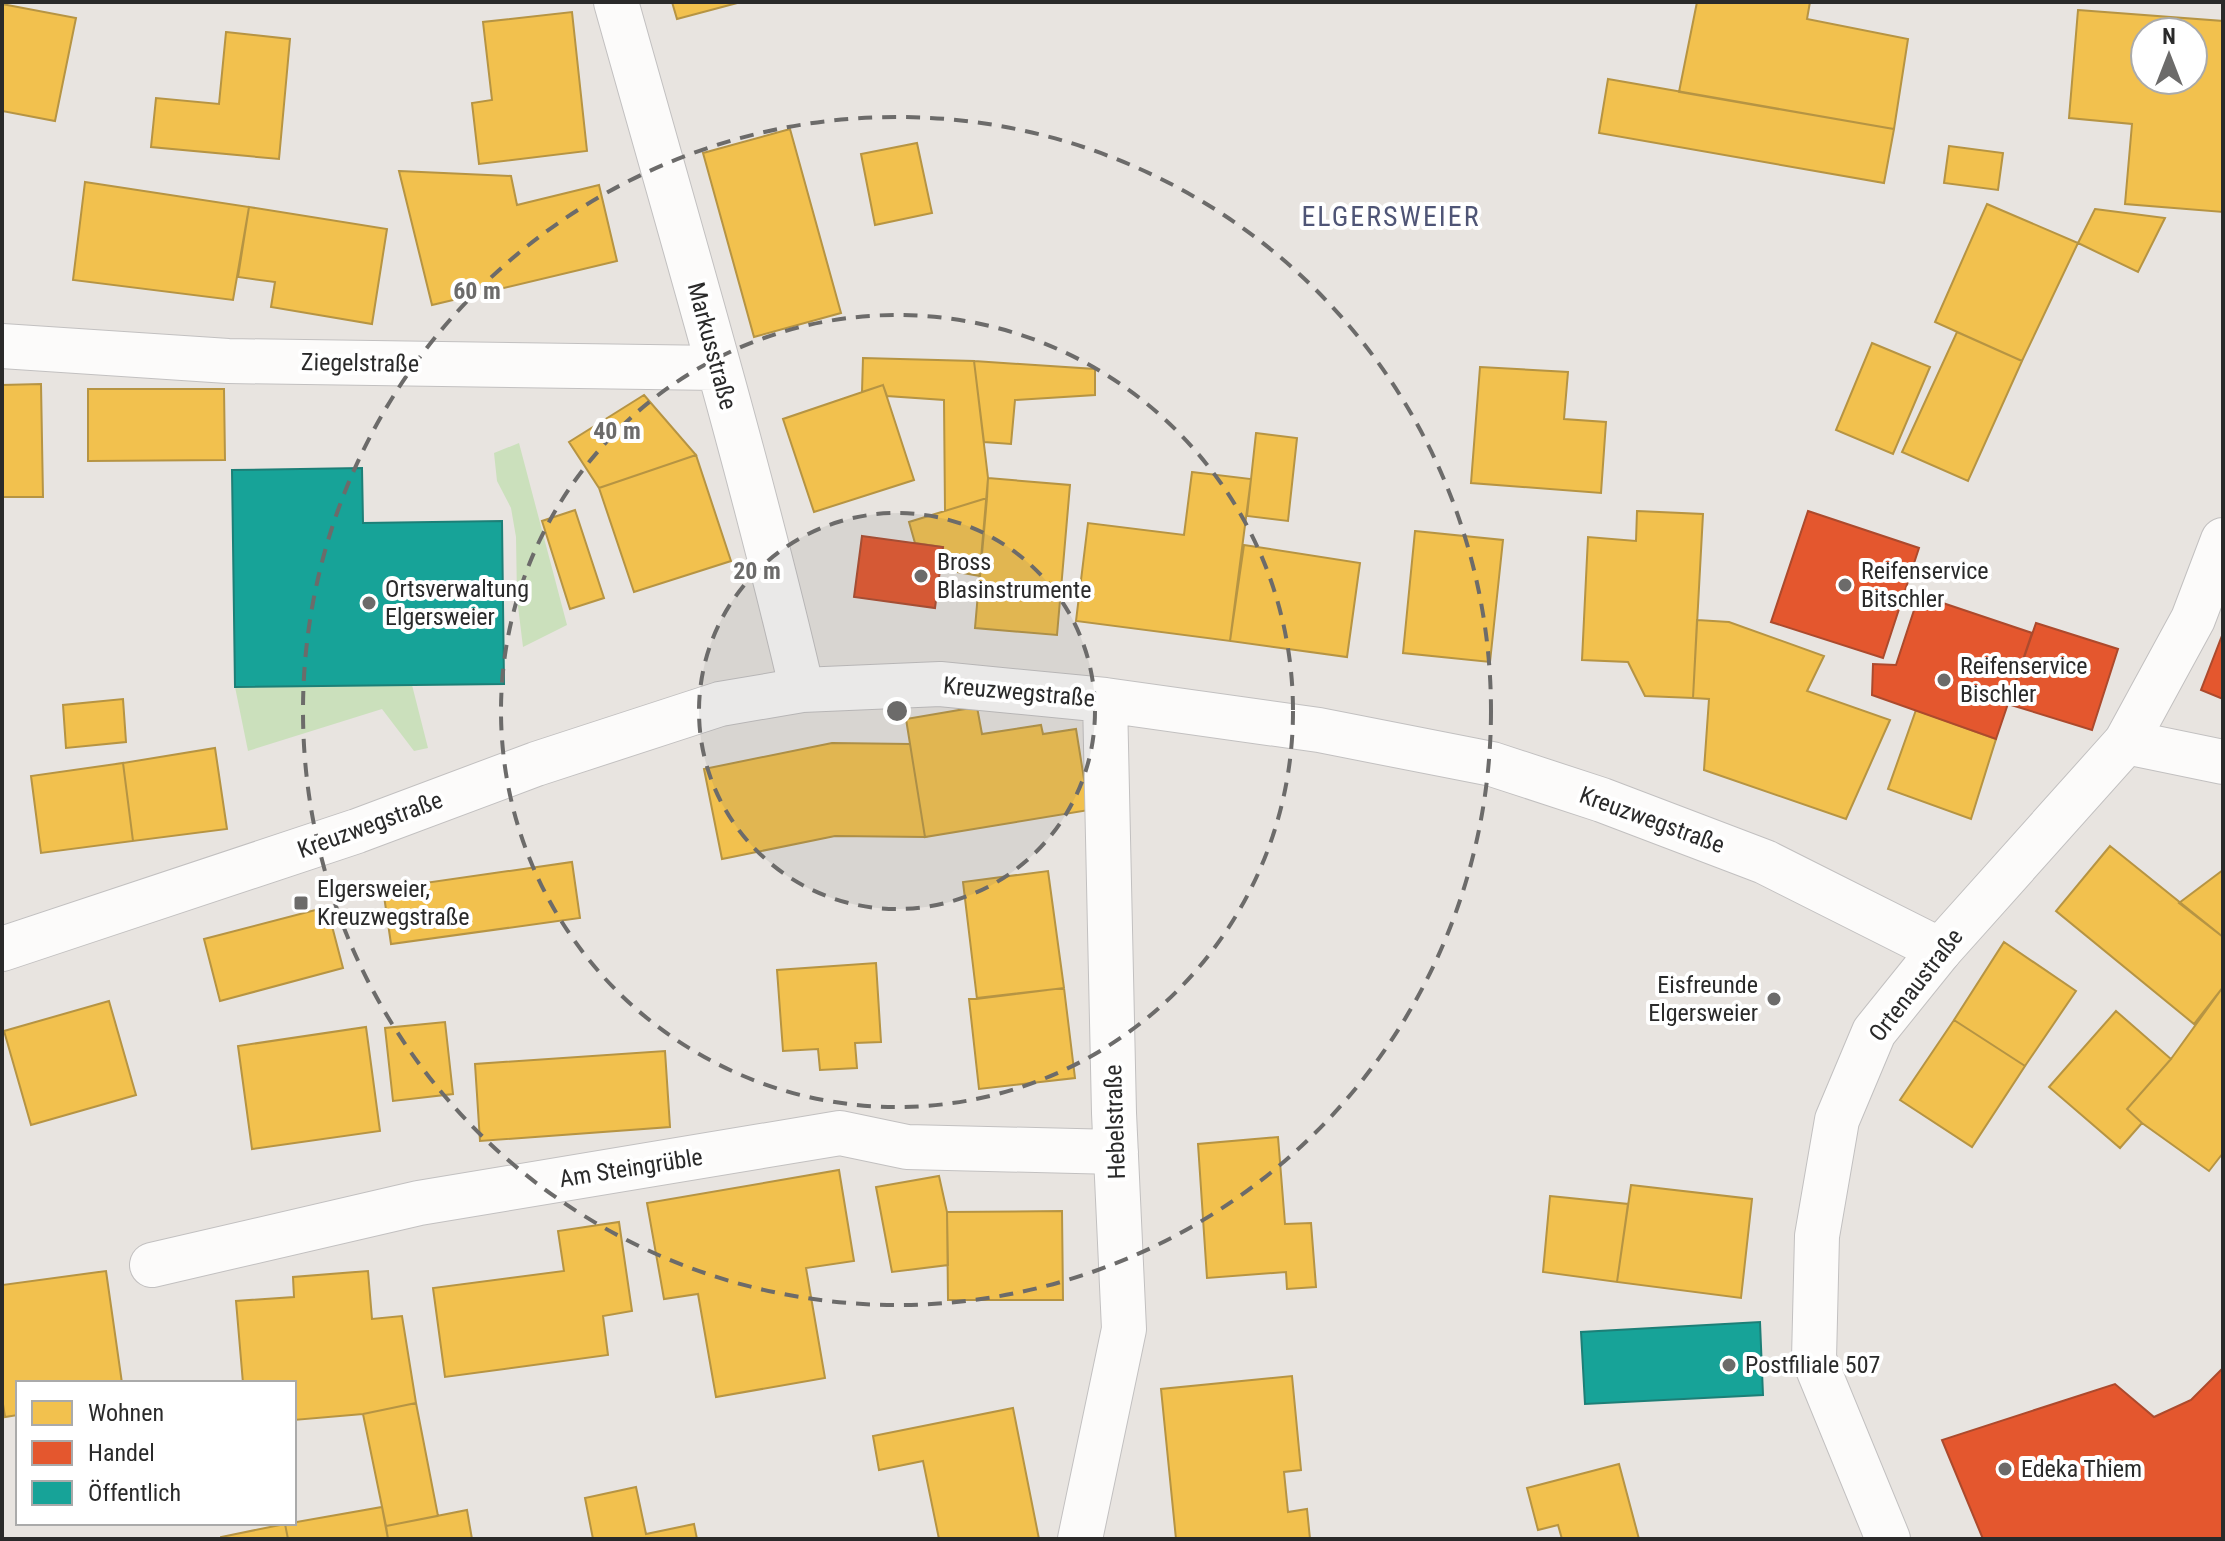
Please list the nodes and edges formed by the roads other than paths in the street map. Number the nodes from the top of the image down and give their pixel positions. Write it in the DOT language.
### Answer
graph roads {
  1 [pos="616,2"];
  2 [pos="2,346"];
  3 [pos="718,368"];
  4 [pos="2223,540"];
  5 [pos="802,690"];
  6 [pos="1105,700"];
  7 [pos="2126,742"];
  8 [pos="2223,762"];
  9 [pos="2,949"];
  10 [pos="1940,950"];
  11 [pos="1116,1152"];
  12 [pos="152,1265"];
  13 [pos="1080,1539"];
  14 [pos="1888,1539"];
  1 -- 3 [label="street, Markusstraße"];
  2 -- 3 [label="street, Ziegelstraße"];
  3 -- 5 [label="street, Markusstraße"];
  4 -- 7 [label="street, Ortenaustraße"];
  5 -- 6 [label="street, Kreuzwegstraße"];
  5 -- 9 [label="street, Kreuzwegstraße"];
  6 -- 10 [label="street, Kreuzwegstraße"];
  6 -- 11 [label="street, Hebelstraße"];
  7 -- 8 [label="street"];
  7 -- 10 [label="street, Ortenaustraße"];
  10 -- 14 [label="street, Ortenaustraße"];
  11 -- 12 [label="street, Am Steingrüble"];
  11 -- 13 [label="street, Hebelstraße"];
}
